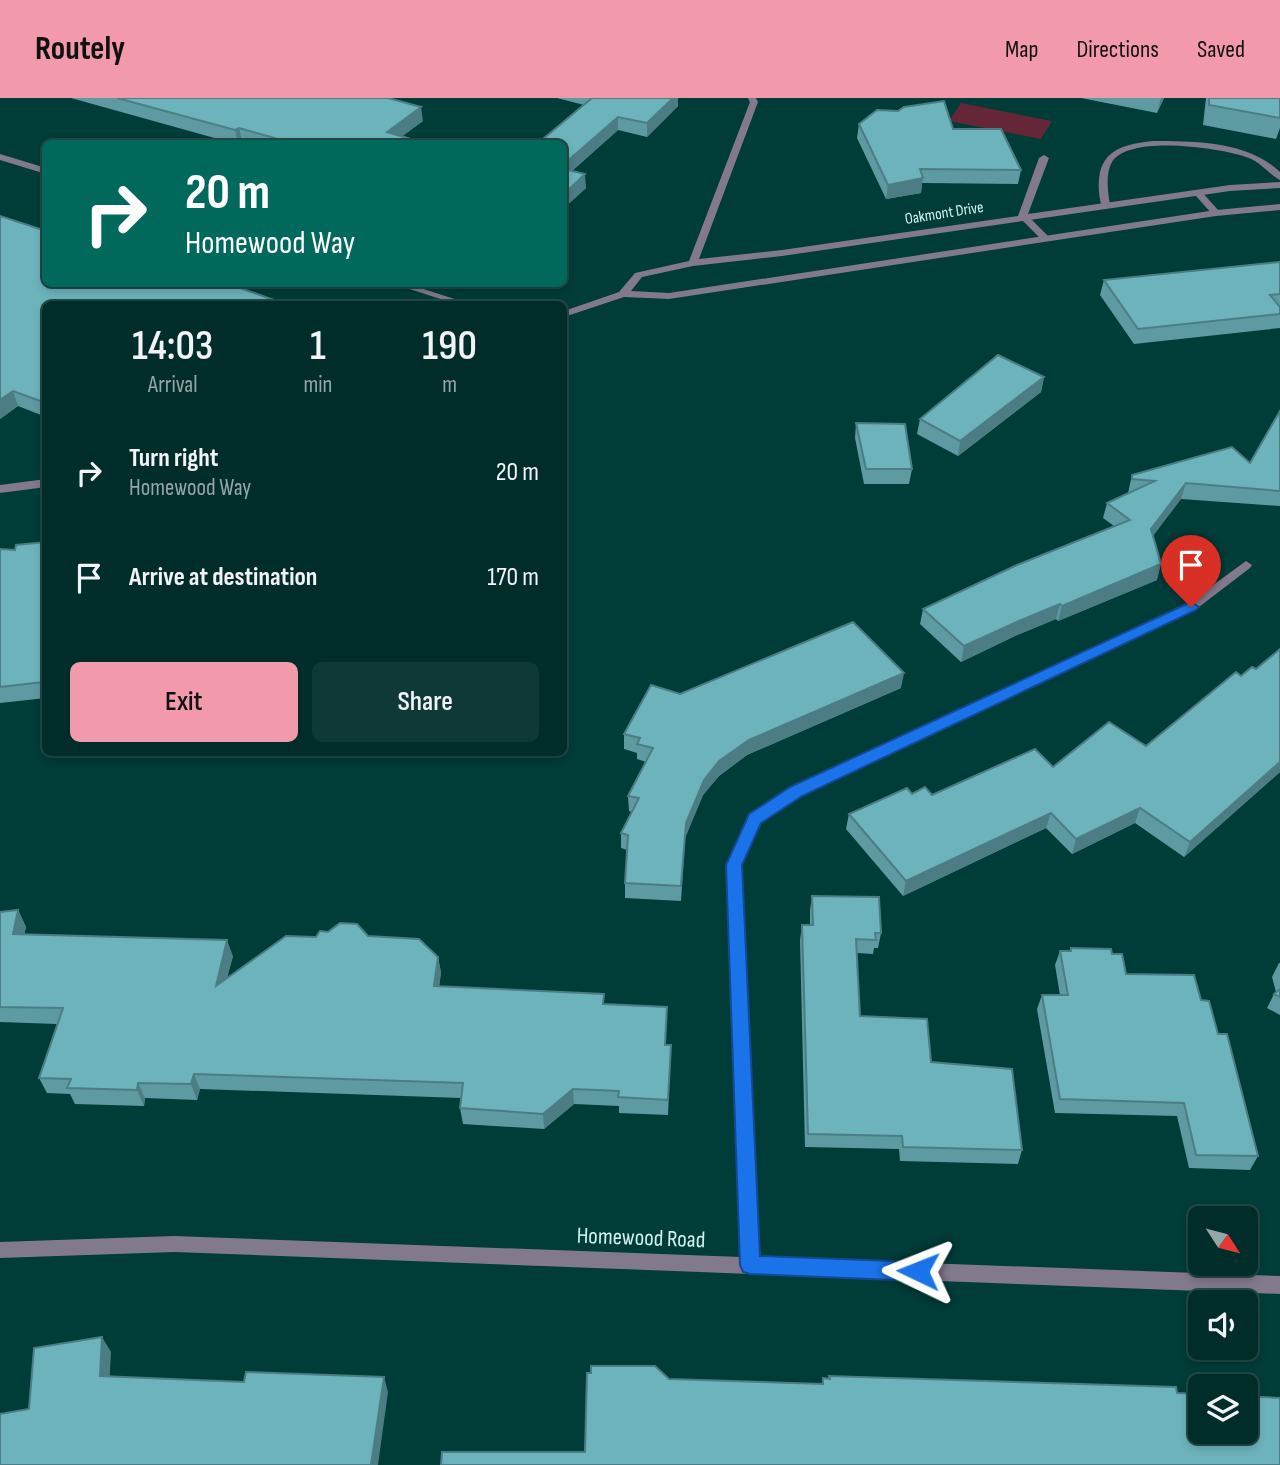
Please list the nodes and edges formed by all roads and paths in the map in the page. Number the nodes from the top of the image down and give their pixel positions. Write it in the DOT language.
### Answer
graph roads {
  1 [pos="752,98"];
  2 [pos="0,157"];
  3 [pos="1044,158"];
  4 [pos="42,170"];
  5 [pos="1280,177"];
  6 [pos="1280,185"];
  7 [pos="1198,193"];
  8 [pos="1105,205"];
  9 [pos="1280,207"];
  10 [pos="1216,213"];
  11 [pos="1023,216"];
  12 [pos="1046,239"];
  13 [pos="693,263"];
  14 [pos="409,287"];
  15 [pos="623,294"];
  16 [pos="455,301"];
  17 [pos="567,313"];
  18 [pos="42,484"];
  19 [pos="0,489"];
  20 [pos="1245,565"];
  21 [pos="0,1250"];
  22 [pos="750,1265"];
  23 [pos="1280,1285"];
  1 -- 13 [label="street"];
  2 -- 4 [label="street"];
  3 -- 11 [label="street"];
  5 -- 8 [label="street"];
  6 -- 7 [label="street, Oakmont Drive"];
  7 -- 8 [label="street, Oakmont Drive"];
  7 -- 10 [label="street"];
  8 -- 11 [label="street, Oakmont Drive"];
  9 -- 10 [label="street, Oakmont Drive"];
  10 -- 12 [label="street, Oakmont Drive"];
  11 -- 12 [label="street"];
  11 -- 13 [label="street, Oakmont Drive"];
  12 -- 15 [label="street, Oakmont Drive"];
  13 -- 15 [label="street, Oakmont Drive"];
  14 -- 16 [label="street"];
  15 -- 17 [label="street, Oakmont Drive"];
  18 -- 19 [label="street"];
  20 -- 22 [label="street"];
  21 -- 22 [label="street, Homewood Road"];
  22 -- 23 [label="street, Homewood Road"];
}
